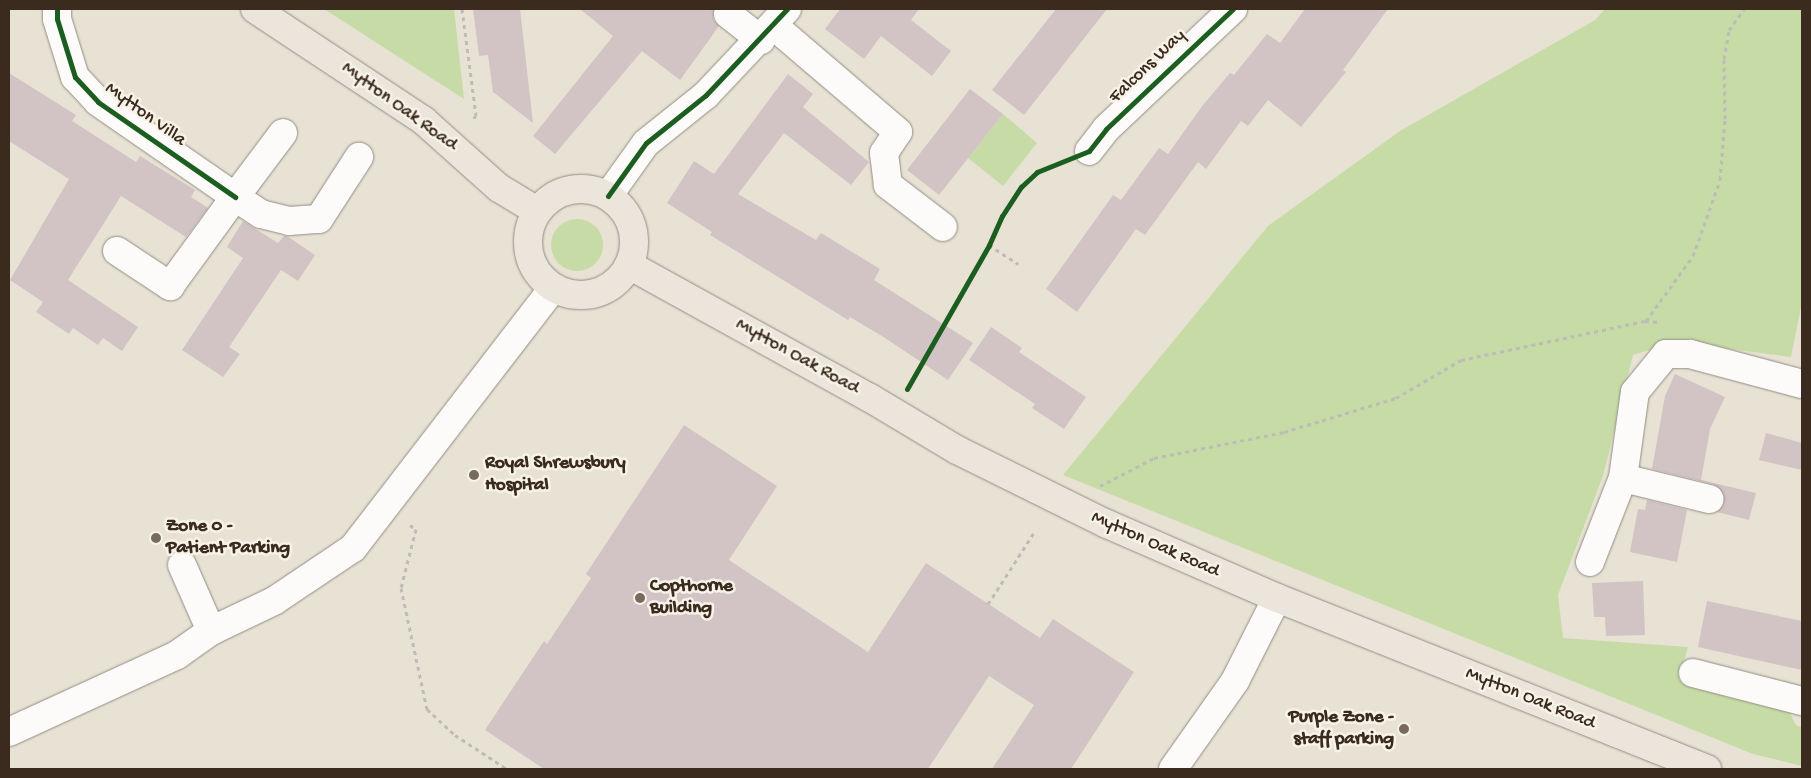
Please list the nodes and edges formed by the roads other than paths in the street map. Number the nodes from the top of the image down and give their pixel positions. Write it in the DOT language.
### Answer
graph roads {
  1 [pos="57,9"];
  2 [pos="254,9"];
  3 [pos="1233,9"];
  4 [pos="728,14"];
  5 [pos="774,25"];
  6 [pos="283,133"];
  7 [pos="1089,151"];
  8 [pos="359,157"];
  9 [pos="608,196"];
  10 [pos="235,197"];
  11 [pos="537,212"];
  12 [pos="944,227"];
  13 [pos="117,251"];
  14 [pos="630,265"];
  15 [pos="553,288"];
  16 [pos="1802,381"];
  17 [pos="1623,478"];
  18 [pos="1709,499"];
  19 [pos="1590,562"];
  20 [pos="182,565"];
  21 [pos="1276,598"];
  22 [pos="211,631"];
  23 [pos="1693,673"];
  24 [pos="1802,701"];
  25 [pos="9,732"];
  26 [pos="1173,769"];
  27 [pos="1707,769"];
  1 -- 10 [label="street, Mytton Villa"];
  2 -- 11 [label="main road, Mytton Oak Road"];
  3 -- 7 [label="street, Falcons Way"];
  4 -- 5 [label="street"];
  5 -- 9 [label="street"];
  5 -- 12 [label="street"];
  6 -- 10 [label="street"];
  8 -- 10 [label="street, Mytton Villa"];
  9 -- 11 [label="main road"];
  9 -- 14 [label="main road"];
  10 -- 13 [label="street"];
  11 -- 15 [label="main road"];
  14 -- 15 [label="main road"];
  14 -- 21 [label="main road, Mytton Oak Road"];
  15 -- 22 [label="street"];
  16 -- 17 [label="street"];
  17 -- 18 [label="street"];
  17 -- 19 [label="street"];
  20 -- 22 [label="street"];
  21 -- 26 [label="street"];
  21 -- 27 [label="main road, Mytton Oak Road"];
  22 -- 25 [label="street"];
  23 -- 24 [label="street"];
}
